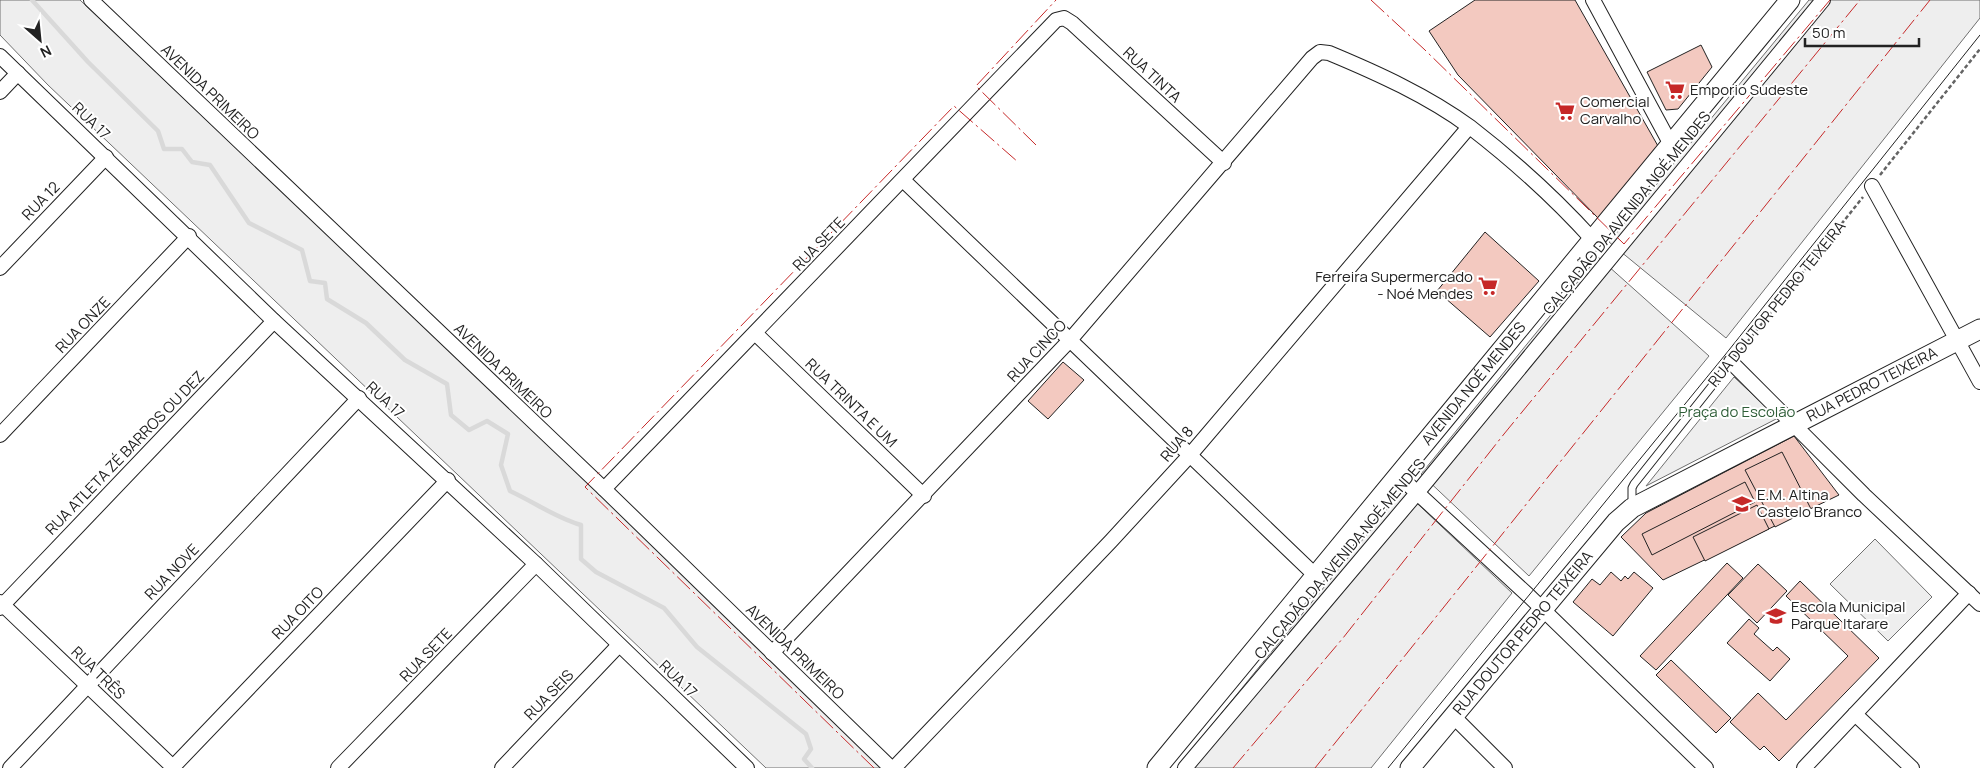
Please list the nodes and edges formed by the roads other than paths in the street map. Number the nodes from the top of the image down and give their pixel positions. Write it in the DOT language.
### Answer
graph roads {
  1 [pos="91,0"];
  2 [pos="1593,0"];
  3 [pos="1824,0"];
  4 [pos="1782,4"];
  5 [pos="1056,20"];
  6 [pos="0,56"];
  7 [pos="18,73"];
  8 [pos="0,92"];
  9 [pos="1469,127"];
  10 [pos="1670,143"];
  11 [pos="106,158"];
  12 [pos="1224,163"];
  13 [pos="903,180"];
  14 [pos="1872,186"];
  15 [pos="189,236"];
  16 [pos="1593,240"];
  17 [pos="0,268"];
  18 [pos="274,321"];
  19 [pos="1980,329"];
  20 [pos="755,333"];
  21 [pos="1070,340"];
  22 [pos="1958,341"];
  23 [pos="1732,362"];
  24 [pos="1980,382"];
  25 [pos="359,398"];
  26 [pos="1795,426"];
  27 [pos="0,435"];
  28 [pos="1190,455"];
  29 [pos="1399,476"];
  30 [pos="448,480"];
  31 [pos="604,489"];
  32 [pos="1418,493"];
  33 [pos="924,496"];
  34 [pos="1632,508"];
  35 [pos="536,564"];
  36 [pos="1316,576"];
  37 [pos="1969,593"];
  38 [pos="1980,604"];
  39 [pos="1,605"];
  40 [pos="1542,610"];
  41 [pos="619,645"];
  42 [pos="772,653"];
  43 [pos="88,685"];
  44 [pos="1855,714"];
  45 [pos="1453,716"];
  46 [pos="739,765"];
  47 [pos="10,768"];
  48 [pos="173,768"];
  49 [pos="338,768"];
  50 [pos="502,768"];
  51 [pos="892,768"];
  52 [pos="1157,768"];
  53 [pos="1185,768"];
  54 [pos="1410,768"];
  55 [pos="1505,768"];
  56 [pos="1706,768"];
  57 [pos="1804,768"];
  58 [pos="1912,768"];
  1 -- 31 [label="street, AVENIDA PRIMEIRO"];
  2 -- 10 [label="street"];
  3 -- 32 [label="street, CALÇADÃO DA AVENIDA NOÉ MENDES"];
  4 -- 10 [label="main road, AVENIDA NOÉ MENDES"];
  5 -- 12 [label="street, RUA TINTA"];
  5 -- 13 [label="street, RUA SETE"];
  6 -- 7 [label="street, RUA 17"];
  7 -- 8 [label="street"];
  7 -- 11 [label="street, RUA 17"];
  9 -- 12 [label="street, RUA CINCO"];
  9 -- 16 [label="street"];
  9 -- 28 [label="street, RUA 8"];
  10 -- 16 [label="main road, AVENIDA NOÉ MENDES"];
  11 -- 15 [label="street, RUA 17"];
  11 -- 17 [label="street, RUA 12"];
  12 -- 21 [label="street, RUA CINCO"];
  13 -- 20 [label="street, RUA SETE"];
  13 -- 21 [label="street"];
  14 -- 22 [label="street"];
  15 -- 18 [label="street, RUA 17"];
  15 -- 27 [label="street, RUA ONZE"];
  16 -- 29 [label="main road, AVENIDA NOÉ MENDES"];
  18 -- 25 [label="street, RUA 17"];
  18 -- 39 [label="street, RUA ATLETA ZÉ BARROS OU DEZ"];
  19 -- 22 [label="main road, RUA PEDRO TEIXEIRA"];
  20 -- 31 [label="street, RUA SETE"];
  20 -- 33 [label="street, RUA TRINTA E UM"];
  21 -- 28 [label="street"];
  21 -- 33 [label="street, RUA CINCO"];
  22 -- 24 [label="street"];
  22 -- 26 [label="main road, RUA PEDRO TEIXEIRA"];
  23 -- 26 [label="street"];
  23 -- 34 [label="lane, RUA DOUTOR PEDRO TEIXEIRA"];
  25 -- 30 [label="street, RUA 17"];
  25 -- 43 [label="street, RUA NOVE"];
  26 -- 34 [label="main road, RUA PEDRO TEIXEIRA"];
  26 -- 37 [label="street"];
  28 -- 36 [label="street"];
  28 -- 51 [label="street, RUA 8"];
  29 -- 32 [label="street"];
  29 -- 36 [label="main road, AVENIDA NOÉ MENDES"];
  30 -- 35 [label="street, RUA 17"];
  30 -- 48 [label="street, RUA OITO"];
  31 -- 42 [label="street, AVENIDA PRIMEIRO"];
  32 -- 40 [label="street"];
  32 -- 53 [label="street, CALÇADÃO DA AVENIDA NOÉ MENDES"];
  33 -- 42 [label="street, RUA CINCO"];
  34 -- 40 [label="main road, RUA DOUTOR PEDRO TEIXEIRA"];
  35 -- 41 [label="street, RUA 17"];
  35 -- 49 [label="street, RUA SETE"];
  36 -- 52 [label="main road, AVENIDA NOÉ MENDES"];
  37 -- 38 [label="street"];
  37 -- 44 [label="street"];
  39 -- 43 [label="street, RUA TRÊS"];
  40 -- 45 [label="main road, RUA DOUTOR PEDRO TEIXEIRA"];
  40 -- 56 [label="street"];
  41 -- 46 [label="street, RUA 17"];
  41 -- 50 [label="street, RUA SEIS"];
  42 -- 51 [label="street, AVENIDA PRIMEIRO"];
  43 -- 47 [label="street, RUA NOVE"];
  43 -- 48 [label="street, RUA TRÊS"];
  44 -- 57 [label="street"];
  44 -- 58 [label="street"];
  45 -- 54 [label="main road, RUA DOUTOR PEDRO TEIXEIRA"];
  45 -- 55 [label="street"];
}
